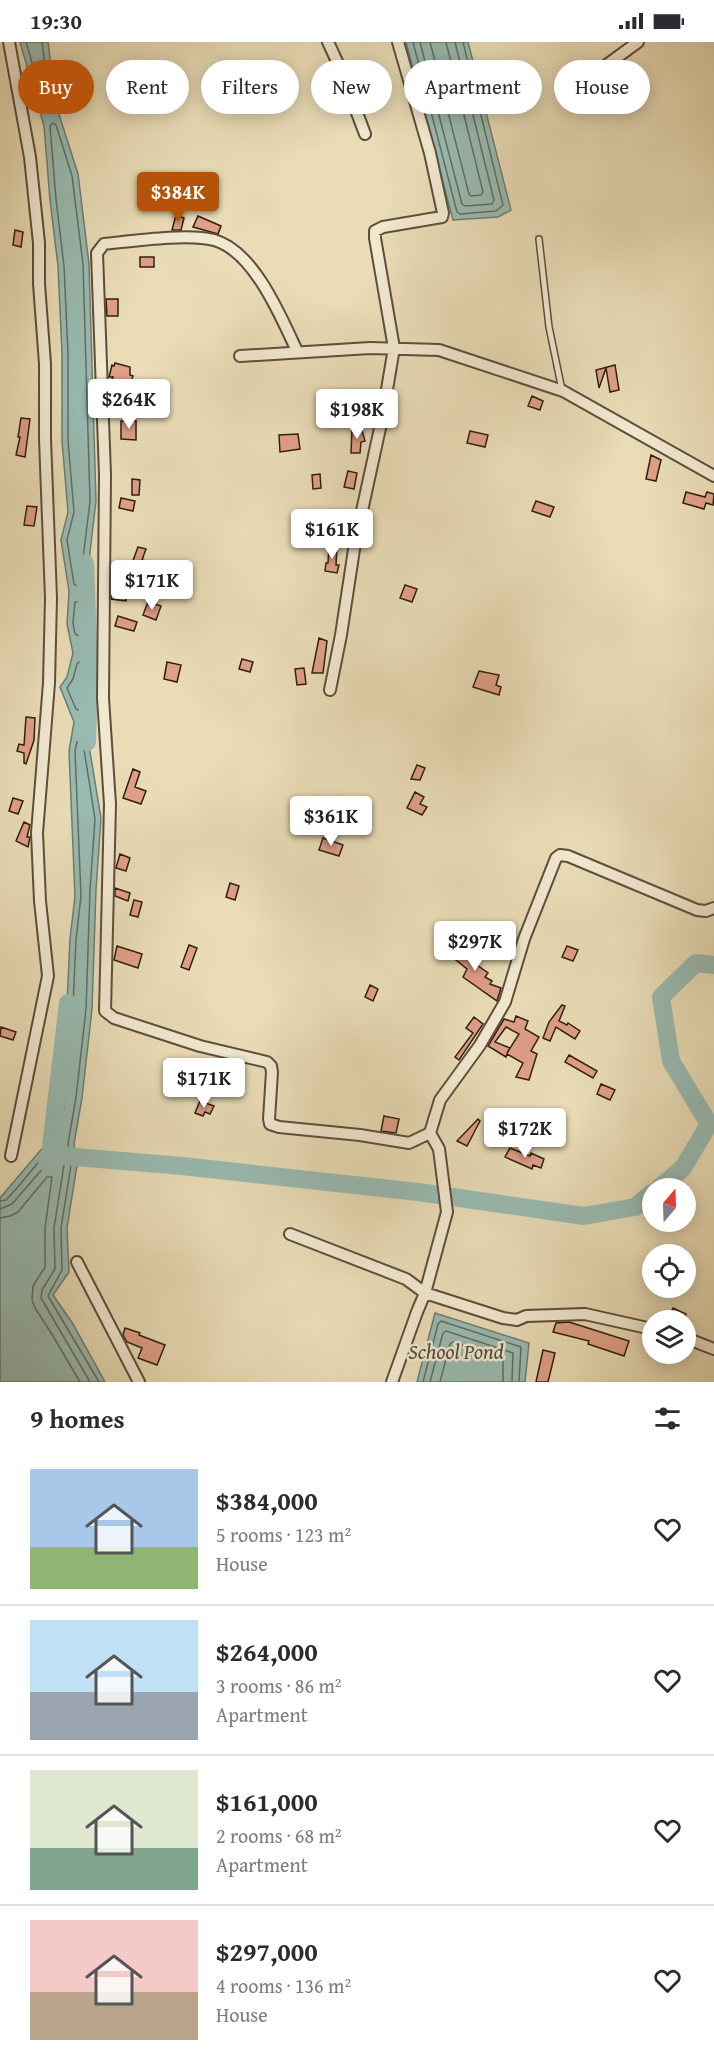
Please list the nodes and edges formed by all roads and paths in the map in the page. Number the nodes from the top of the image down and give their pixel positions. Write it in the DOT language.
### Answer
graph roads {
  1 [pos="9,42"];
  2 [pos="328,42"];
  3 [pos="398,42"];
  4 [pos="638,42"];
  5 [pos="613,60"];
  6 [pos="365,134"];
  7 [pos="540,239"];
  8 [pos="393,348"];
  9 [pos="297,351"];
  10 [pos="240,356"];
  11 [pos="563,391"];
  12 [pos="714,476"];
  13 [pos="330,690"];
  14 [pos="714,908"];
  15 [pos="430,1133"];
  16 [pos="11,1156"];
  17 [pos="290,1234"];
  18 [pos="77,1262"];
  19 [pos="425,1293"];
  20 [pos="642,1327"];
  21 [pos="696,1342"];
  22 [pos="714,1348"];
  23 [pos="139,1382"];
  24 [pos="392,1382"];
  1 -- 16 [label="street"];
  2 -- 6 [label="street"];
  3 -- 8 [label="street"];
  4 -- 5 [label="street"];
  7 -- 11 [label="lane"];
  8 -- 9 [label="street"];
  8 -- 11 [label="street"];
  8 -- 13 [label="street"];
  9 -- 10 [label="street"];
  9 -- 15 [label="street"];
  11 -- 12 [label="street"];
  14 -- 15 [label="street"];
  15 -- 19 [label="street"];
  17 -- 19 [label="street"];
  18 -- 23 [label="street"];
  19 -- 20 [label="street"];
  19 -- 24 [label="street"];
  21 -- 22 [label="street"];
}
